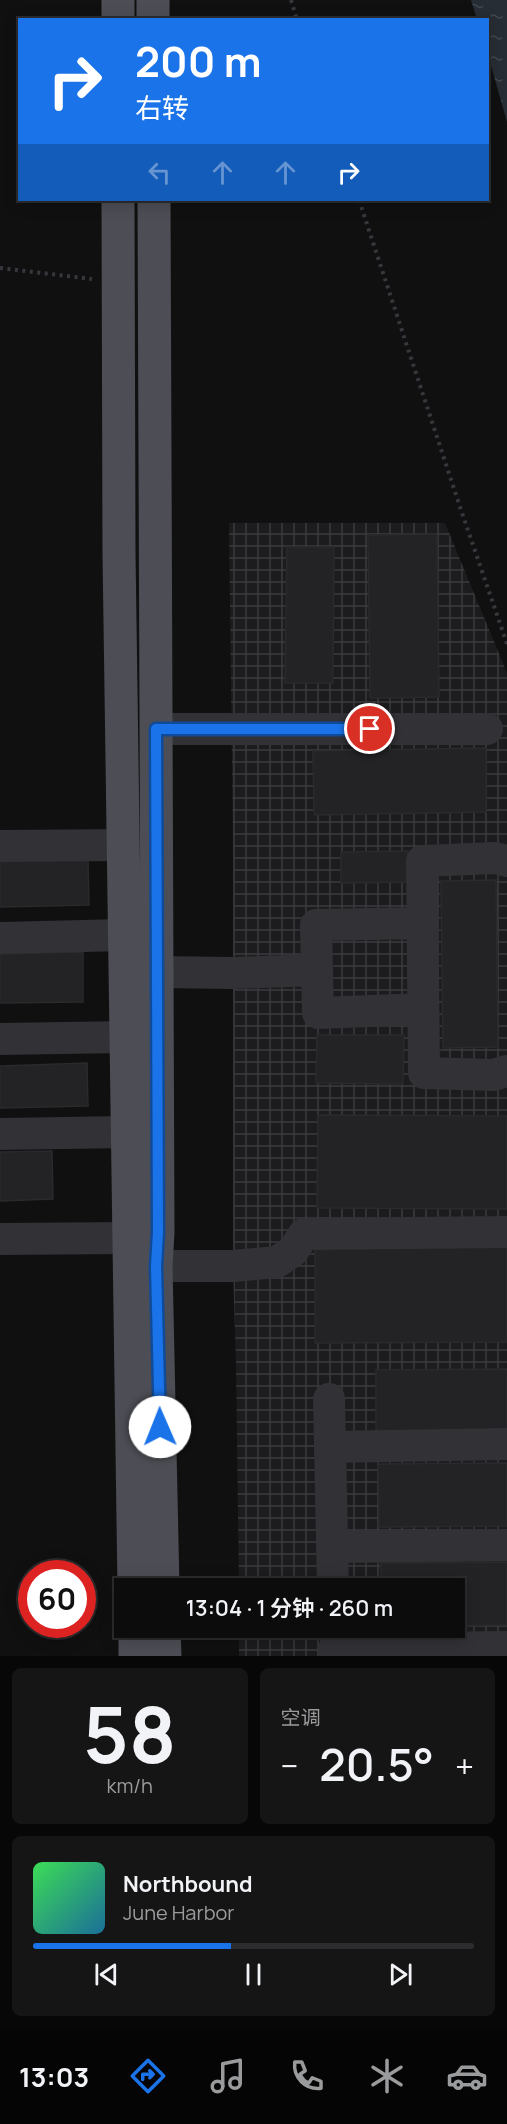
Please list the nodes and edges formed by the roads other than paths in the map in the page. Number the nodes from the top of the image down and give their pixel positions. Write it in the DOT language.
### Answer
graph roads {
  1 [pos="118,0"];
  2 [pos="153,0"];
  3 [pos="118,18"];
  4 [pos="153,18"];
  5 [pos="118,201"];
  6 [pos="154,201"];
  7 [pos="156,729"];
  8 [pos="487,729"];
  9 [pos="123,845"];
  10 [pos="0,846"];
  11 [pos="507,861"];
  12 [pos="422,923"];
  13 [pos="124,936"];
  14 [pos="0,938"];
  15 [pos="315,970"];
  16 [pos="156,972"];
  17 [pos="423,1009"];
  18 [pos="126,1037"];
  19 [pos="0,1039"];
  20 [pos="507,1071"];
  21 [pos="127,1132"];
  22 [pos="0,1134"];
  23 [pos="507,1232"];
  24 [pos="129,1238"];
  25 [pos="0,1239"];
  26 [pos="156,1266"];
  27 [pos="329,1399"];
  28 [pos="507,1444"];
  29 [pos="330,1447"];
  30 [pos="507,1545"];
  31 [pos="333,1547"];
  32 [pos="134,1578"];
  33 [pos="163,1578"];
  34 [pos="333,1578"];
  35 [pos="135,1638"];
  36 [pos="164,1638"];
  37 [pos="334,1644"];
  38 [pos="507,1647"];
  39 [pos="135,1656"];
  40 [pos="165,1656"];
  1 -- 3 [label="main road"];
  2 -- 4 [label="main road"];
  5 -- 9 [label="main road"];
  6 -- 7 [label="main road"];
  7 -- 8 [label="lane"];
  7 -- 16 [label="main road"];
  9 -- 10 [label="lane"];
  9 -- 13 [label="main road"];
  11 -- 12 [label="lane"];
  12 -- 15 [label="lane"];
  12 -- 17 [label="lane"];
  13 -- 14 [label="lane"];
  13 -- 18 [label="main road"];
  15 -- 16 [label="lane"];
  15 -- 17 [label="lane"];
  16 -- 26 [label="main road"];
  17 -- 20 [label="lane"];
  18 -- 19 [label="lane"];
  18 -- 21 [label="main road"];
  21 -- 22 [label="lane"];
  21 -- 24 [label="main road"];
  23 -- 26 [label="lane"];
  24 -- 25 [label="lane"];
  24 -- 32 [label="main road"];
  26 -- 33 [label="main road"];
  27 -- 29 [label="lane"];
  28 -- 29 [label="lane"];
  29 -- 31 [label="lane"];
  30 -- 31 [label="lane"];
  31 -- 34 [label="lane"];
  35 -- 39 [label="main road"];
  36 -- 40 [label="main road"];
  37 -- 38 [label="lane"];
}
